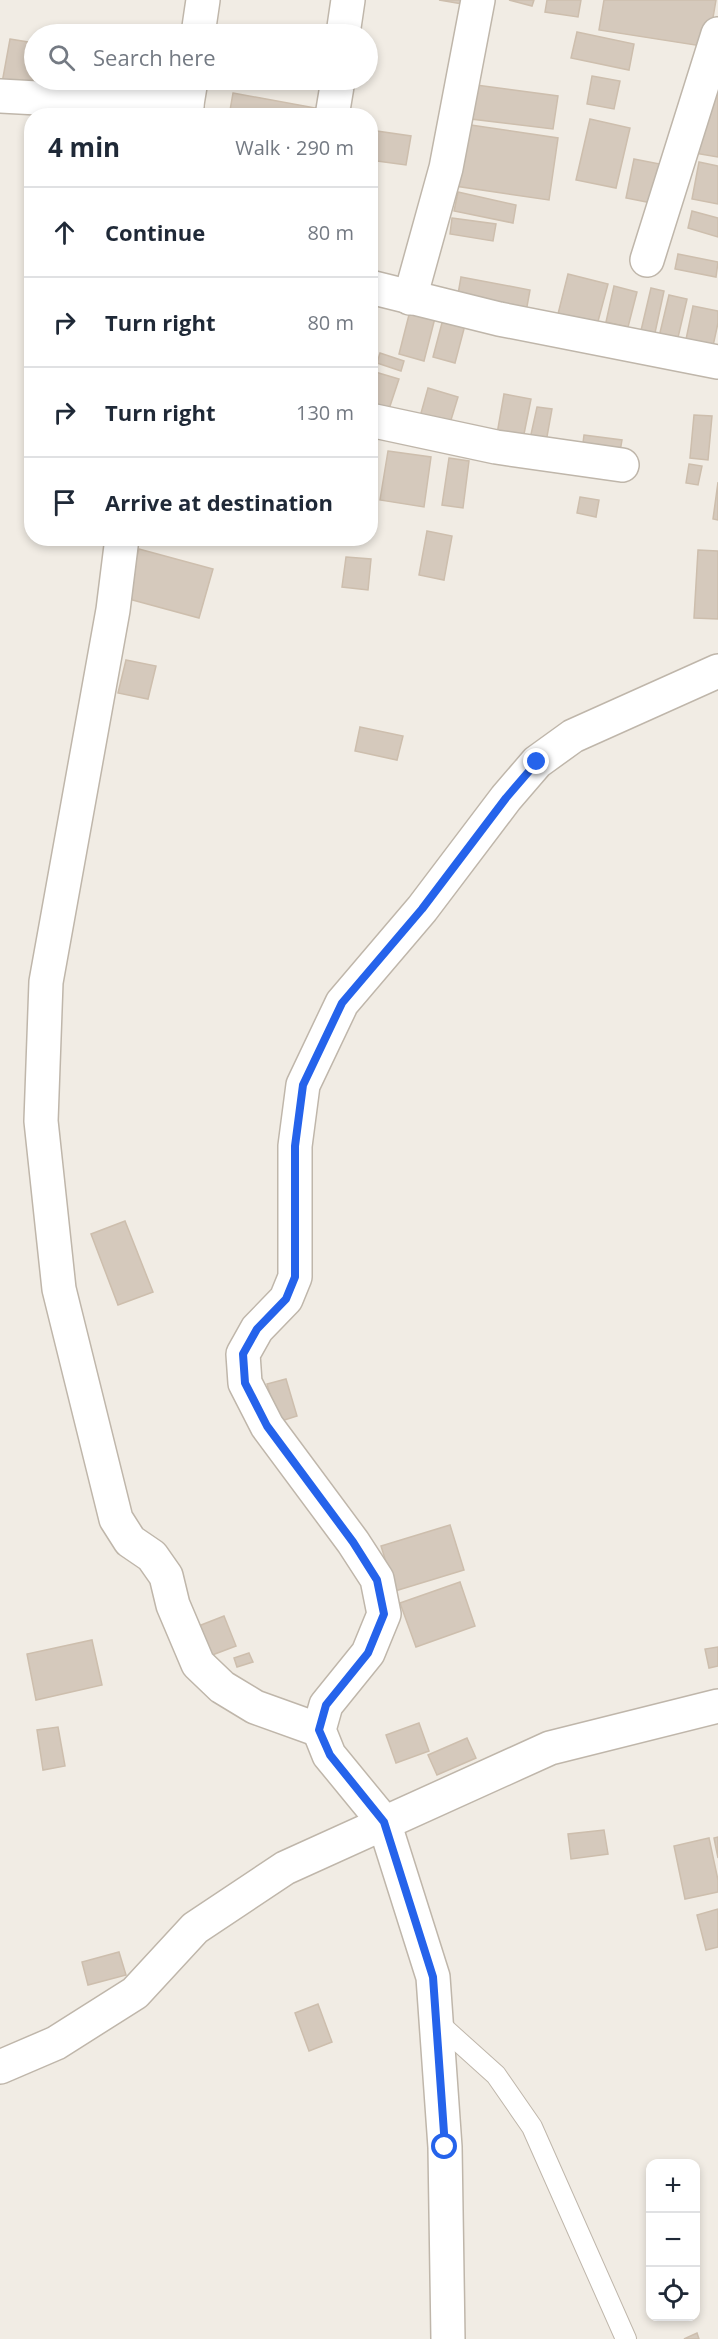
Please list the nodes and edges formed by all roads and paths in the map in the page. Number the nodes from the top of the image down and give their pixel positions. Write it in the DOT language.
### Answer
graph roads {
  1 [pos="203,0"];
  2 [pos="348,0"];
  3 [pos="478,0"];
  4 [pos="199,24"];
  5 [pos="344,24"];
  6 [pos="718,34"];
  7 [pos="336,90"];
  8 [pos="0,96"];
  9 [pos="187,100"];
  10 [pos="333,108"];
  11 [pos="647,260"];
  12 [pos="378,289"];
  13 [pos="410,298"];
  14 [pos="718,362"];
  15 [pos="378,422"];
  16 [pos="622,465"];
  17 [pos="121,546"];
  18 [pos="718,671"];
  19 [pos="718,1706"];
  20 [pos="319,1730"];
  21 [pos="384,1822"];
  22 [pos="436,2022"];
  23 [pos="0,2067"];
  24 [pos="448,2339"];
  25 [pos="626,2339"];
  1 -- 4 [label="street"];
  2 -- 5 [label="street"];
  3 -- 13 [label="street"];
  6 -- 11 [label="street"];
  7 -- 10 [label="street"];
  8 -- 9 [label="street"];
  12 -- 13 [label="street"];
  13 -- 14 [label="street"];
  15 -- 16 [label="street"];
  17 -- 20 [label="street"];
  18 -- 20 [label="street"];
  19 -- 21 [label="street"];
  20 -- 21 [label="street"];
  21 -- 22 [label="street"];
  21 -- 23 [label="street"];
  22 -- 24 [label="street"];
  22 -- 25 [label="lane"];
}
